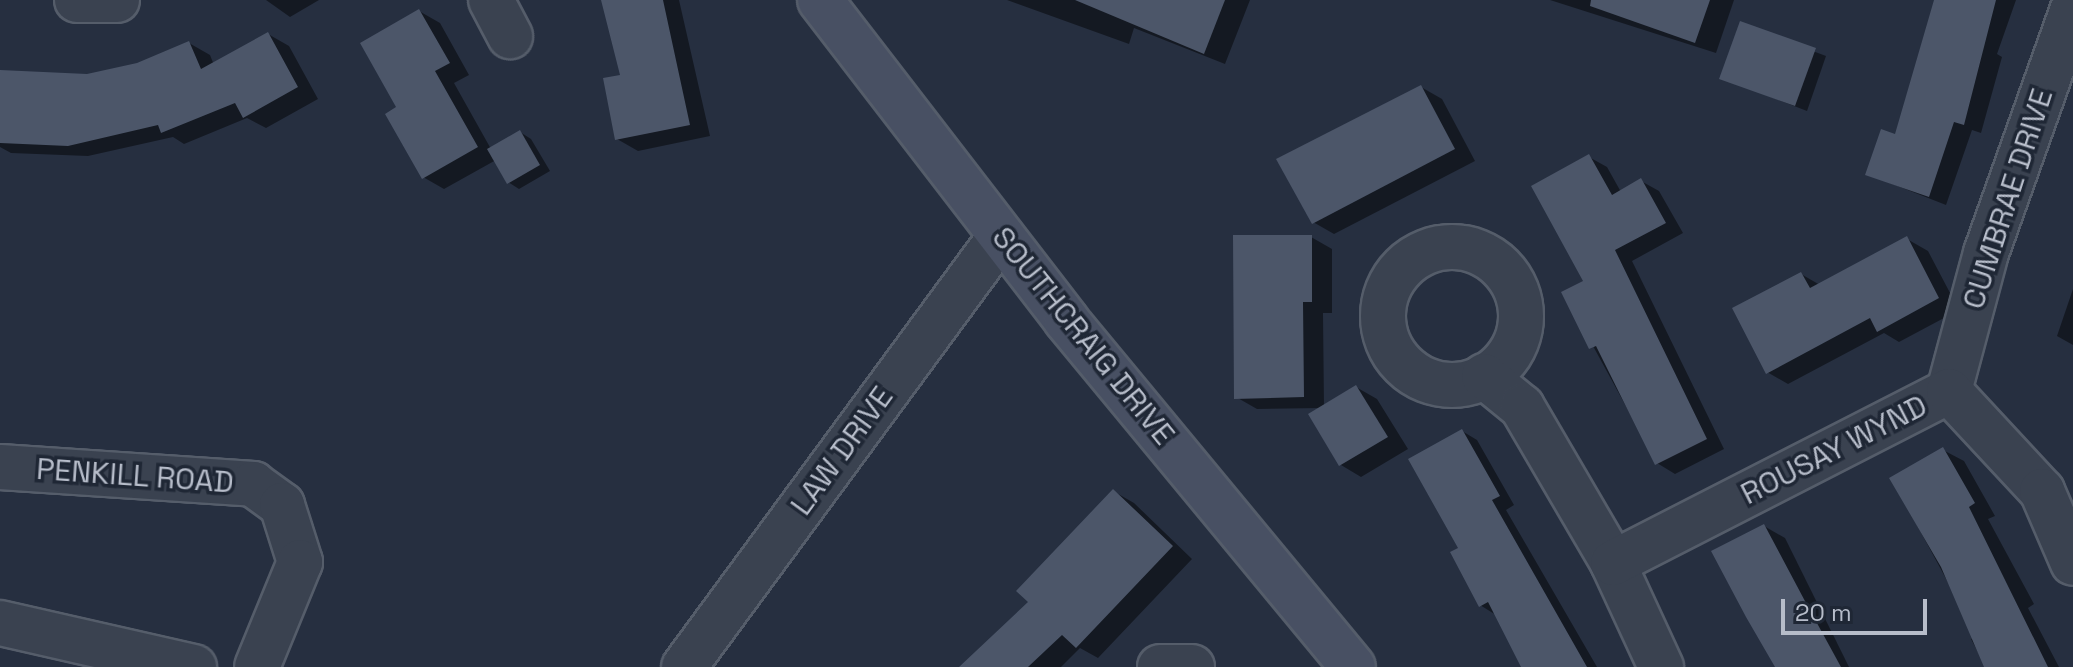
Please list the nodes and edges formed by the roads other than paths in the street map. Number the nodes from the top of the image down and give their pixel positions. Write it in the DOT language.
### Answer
graph roads {
  1 [pos="77,0"];
  2 [pos="117,0"];
  3 [pos="820,0"];
  4 [pos="2073,9"];
  5 [pos="1001,236"];
  6 [pos="1484,376"];
  7 [pos="1949,391"];
  8 [pos="0,467"];
  9 [pos="1613,563"];
  10 [pos="2073,563"];
  11 [pos="0,623"];
  12 [pos="194,667"];
  13 [pos="257,667"];
  14 [pos="684,667"];
  15 [pos="1160,667"];
  16 [pos="1192,667"];
  17 [pos="1353,667"];
  18 [pos="1661,667"];
  1 -- 2 [label="street"];
  3 -- 5 [label="street, SOUTHCRAIG DRIVE"];
  4 -- 7 [label="street, CUMBRAE DRIVE"];
  5 -- 14 [label="street, LAW DRIVE"];
  5 -- 17 [label="street, SOUTHCRAIG DRIVE"];
  6 -- 9 [label="street"];
  7 -- 9 [label="street, ROUSAY WYND"];
  7 -- 10 [label="street, ROUSAY WYND"];
  8 -- 13 [label="street, PENKILL ROAD"];
  9 -- 18 [label="street"];
  11 -- 12 [label="street"];
  15 -- 16 [label="street"];
}
